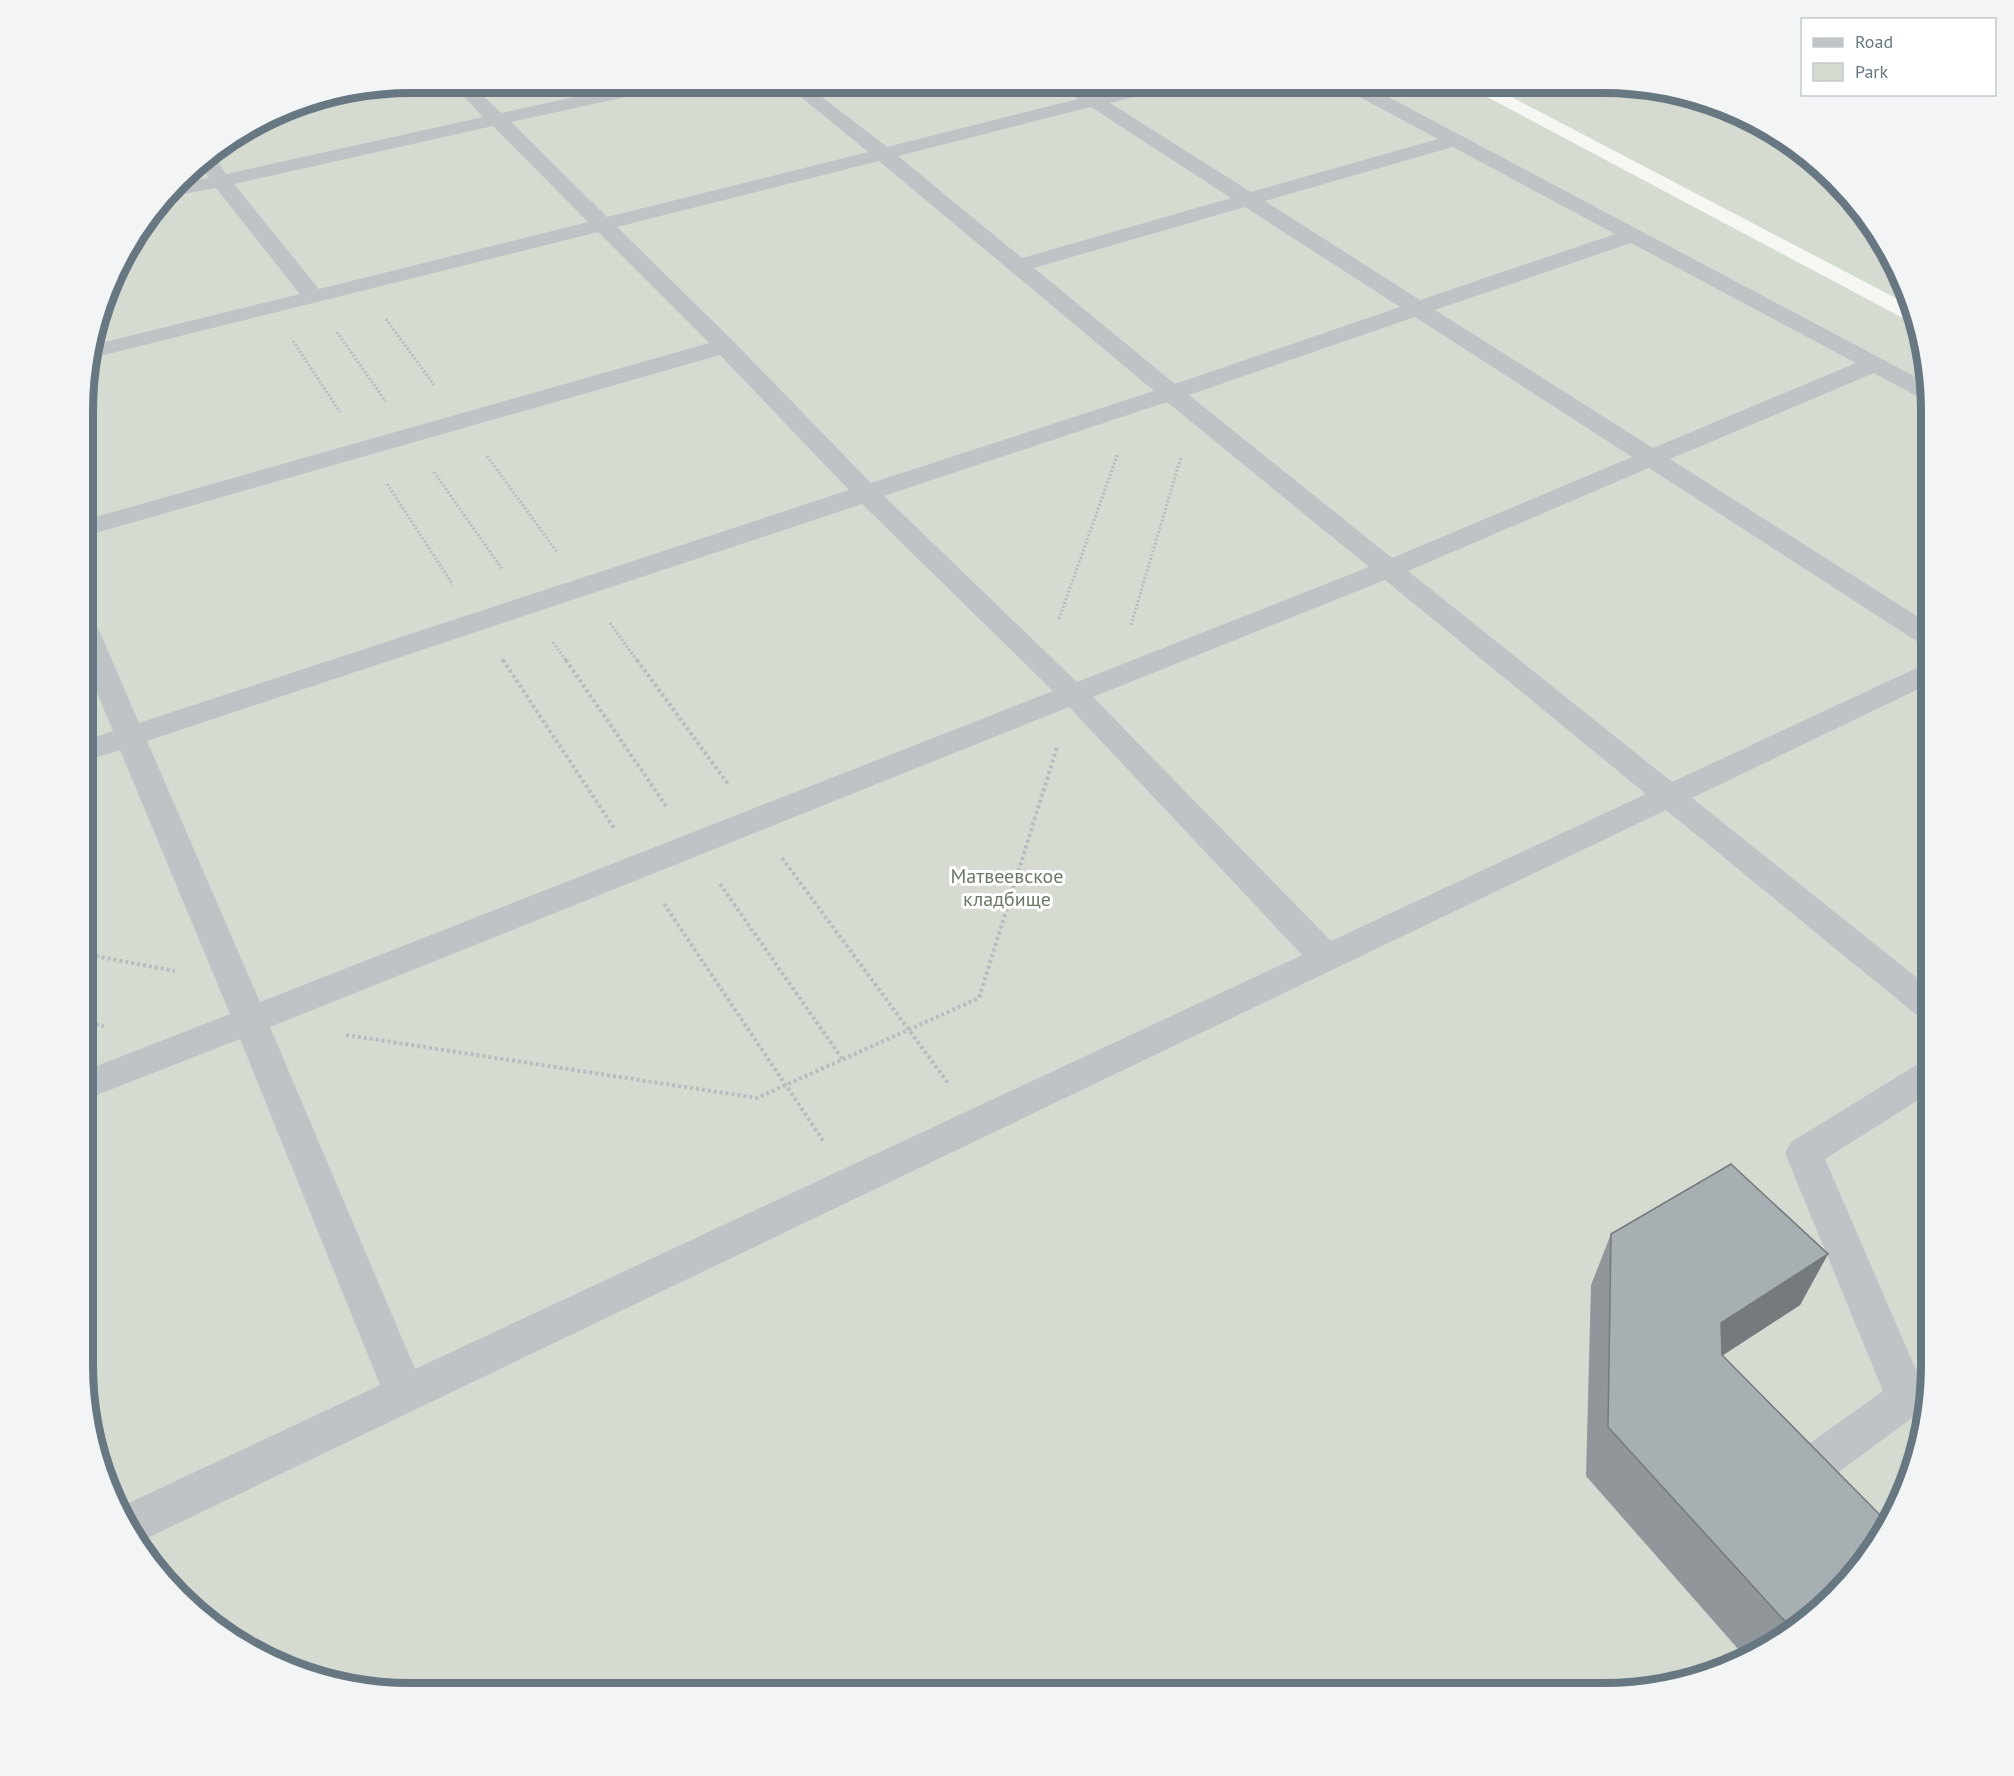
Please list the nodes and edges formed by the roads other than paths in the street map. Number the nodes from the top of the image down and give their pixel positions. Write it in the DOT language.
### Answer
graph roads {
  1 [pos="471,93"];
  2 [pos="616,93"];
  3 [pos="806,93"];
  4 [pos="1082,93"];
  5 [pos="1126,93"];
  6 [pos="1367,93"];
  7 [pos="1095,101"];
  8 [pos="496,119"];
  9 [pos="1455,140"];
  10 [pos="882,153"];
  11 [pos="210,164"];
  12 [pos="221,181"];
  13 [pos="183,189"];
  14 [pos="1247,200"];
  15 [pos="601,224"];
  16 [pos="1632,235"];
  17 [pos="1018,266"];
  18 [pos="313,296"];
  19 [pos="1416,309"];
  20 [pos="725,346"];
  21 [pos="99,351"];
  22 [pos="1875,364"];
  23 [pos="1920,388"];
  24 [pos="1171,393"];
  25 [pos="1650,459"];
  26 [pos="867,494"];
  27 [pos="93,526"];
  28 [pos="1389,569"];
  29 [pos="1921,632"];
  30 [pos="93,649"];
  31 [pos="1921,677"];
  32 [pos="1073,694"];
  33 [pos="130,736"];
  34 [pos="93,748"];
  35 [pos="1670,795"];
  36 [pos="1326,958"];
  37 [pos="1921,1000"];
  38 [pos="250,1020"];
  39 [pos="1921,1080"];
  40 [pos="93,1082"];
  41 [pos="405,1395"];
  42 [pos="1825,1456"];
  43 [pos="135,1522"];
  1 -- 8 [label="lane"];
  2 -- 8 [label="lane"];
  3 -- 10 [label="lane"];
  4 -- 7 [label="lane"];
  5 -- 7 [label="lane"];
  6 -- 9 [label="lane"];
  7 -- 10 [label="lane"];
  7 -- 14 [label="lane"];
  8 -- 12 [label="lane"];
  8 -- 15 [label="lane"];
  9 -- 14 [label="lane"];
  9 -- 16 [label="lane"];
  10 -- 15 [label="lane"];
  10 -- 17 [label="lane"];
  11 -- 12 [label="lane"];
  12 -- 13 [label="lane"];
  12 -- 18 [label="lane"];
  14 -- 17 [label="lane"];
  14 -- 19 [label="lane"];
  15 -- 18 [label="lane"];
  15 -- 20 [label="lane"];
  16 -- 19 [label="lane"];
  16 -- 22 [label="lane"];
  17 -- 24 [label="lane"];
  18 -- 21 [label="lane"];
  19 -- 24 [label="lane"];
  19 -- 25 [label="lane"];
  20 -- 26 [label="lane"];
  20 -- 27 [label="lane"];
  22 -- 23 [label="lane"];
  22 -- 25 [label="lane"];
  24 -- 26 [label="lane"];
  24 -- 28 [label="lane"];
  25 -- 28 [label="lane"];
  25 -- 29 [label="lane"];
  26 -- 32 [label="lane"];
  26 -- 33 [label="lane"];
  28 -- 32 [label="lane"];
  28 -- 35 [label="lane"];
  30 -- 33 [label="lane"];
  31 -- 35 [label="lane"];
  32 -- 36 [label="lane"];
  32 -- 38 [label="lane"];
  33 -- 34 [label="lane"];
  33 -- 38 [label="lane"];
  35 -- 36 [label="lane"];
  35 -- 37 [label="lane"];
  36 -- 41 [label="lane"];
  38 -- 40 [label="lane"];
  38 -- 41 [label="lane"];
  39 -- 42 [label="lane"];
  41 -- 43 [label="lane"];
}
